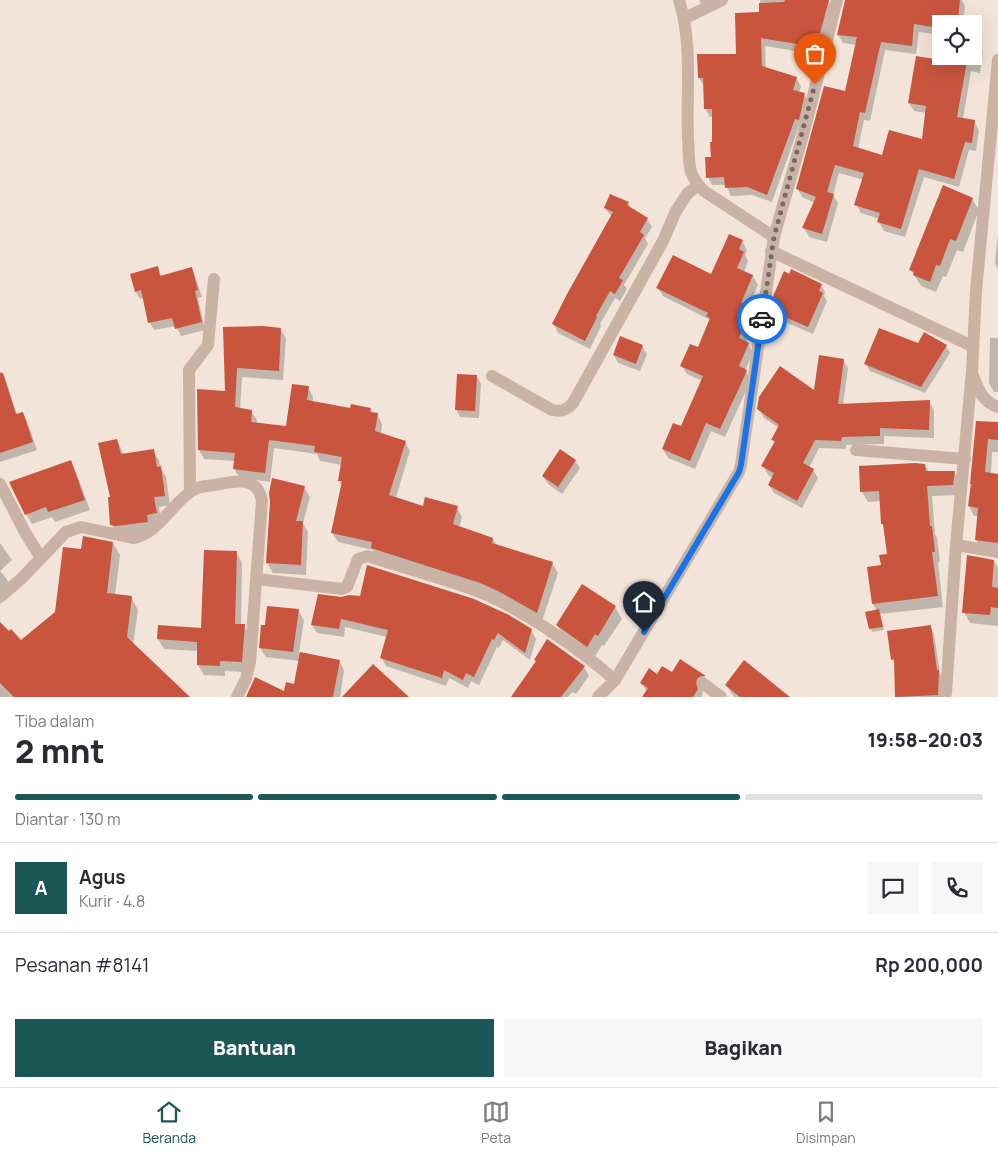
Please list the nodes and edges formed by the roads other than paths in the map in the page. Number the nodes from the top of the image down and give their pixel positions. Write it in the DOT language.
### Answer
graph roads {
  1 [pos="679,0"];
  2 [pos="722,0"];
  3 [pos="837,0"];
  4 [pos="685,18"];
  5 [pos="998,60"];
  6 [pos="994,136"];
  7 [pos="698,184"];
  8 [pos="774,237"];
  9 [pos="771,251"];
  10 [pos="214,279"];
  11 [pos="972,346"];
  12 [pos="972,371"];
  13 [pos="492,376"];
  14 [pos="998,407"];
  15 [pos="856,450"];
  16 [pos="965,459"];
  17 [pos="0,484"];
  18 [pos="190,492"];
  19 [pos="956,545"];
  20 [pos="998,552"];
  21 [pos="41,558"];
  22 [pos="257,579"];
  23 [pos="0,597"];
  24 [pos="615,680"];
  25 [pos="704,684"];
  26 [pos="946,693"];
  27 [pos="237,697"];
  28 [pos="598,697"];
  29 [pos="721,697"];
  1 -- 4 [label="street"];
  2 -- 4 [label="street"];
  3 -- 8 [label="street"];
  4 -- 7 [label="street"];
  5 -- 6 [label="street"];
  6 -- 11 [label="street"];
  7 -- 8 [label="street"];
  7 -- 13 [label="street"];
  8 -- 9 [label="street"];
  9 -- 11 [label="street"];
  9 -- 24 [label="street"];
  10 -- 18 [label="street"];
  11 -- 12 [label="street"];
  12 -- 14 [label="street"];
  12 -- 16 [label="street"];
  15 -- 16 [label="street"];
  16 -- 19 [label="street"];
  17 -- 21 [label="street"];
  18 -- 21 [label="street"];
  18 -- 22 [label="street"];
  19 -- 20 [label="street"];
  19 -- 26 [label="street"];
  21 -- 23 [label="street"];
  22 -- 24 [label="street"];
  22 -- 27 [label="street"];
  24 -- 28 [label="street"];
  25 -- 29 [label="street"];
}
